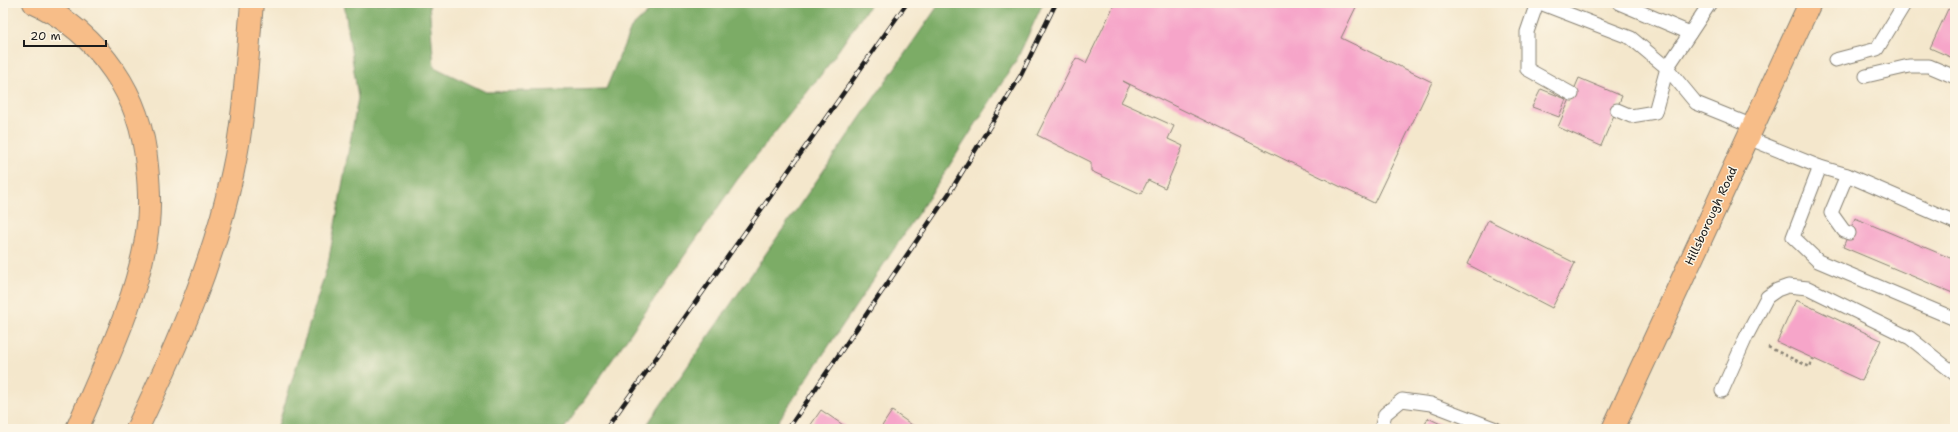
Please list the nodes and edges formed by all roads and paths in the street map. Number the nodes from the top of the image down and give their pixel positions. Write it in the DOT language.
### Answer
graph roads {
  1 [pos="34,3"];
  2 [pos="252,3"];
  3 [pos="1537,3"];
  4 [pos="1540,3"];
  5 [pos="1619,3"];
  6 [pos="1710,3"];
  7 [pos="1810,3"];
  8 [pos="1905,3"];
  9 [pos="1690,33"];
  10 [pos="1835,60"];
  11 [pos="1667,68"];
  12 [pos="1866,76"];
  13 [pos="1955,77"];
  14 [pos="1572,94"];
  15 [pos="1617,110"];
  16 [pos="1751,132"];
  17 [pos="1820,167"];
  18 [pos="1847,175"];
  19 [pos="1955,222"];
  20 [pos="1849,233"];
  21 [pos="1955,319"];
  22 [pos="1768,347"];
  23 [pos="1813,359"];
  24 [pos="1955,374"];
  25 [pos="1722,391"];
  26 [pos="77,429"];
  27 [pos="137,429"];
  28 [pos="1381,429"];
  29 [pos="1496,429"];
  30 [pos="1613,429"];
  1 -- 26 [label="main road"];
  2 -- 27 [label="main road"];
  3 -- 14 [label="lane"];
  4 -- 11 [label="lane"];
  5 -- 9 [label="lane"];
  6 -- 9 [label="lane"];
  7 -- 16 [label="main road, Hillsborough Road"];
  8 -- 10 [label="lane"];
  9 -- 11 [label="lane"];
  11 -- 15 [label="lane"];
  11 -- 16 [label="lane"];
  12 -- 13 [label="lane"];
  16 -- 17 [label="lane"];
  16 -- 30 [label="main road, Hillsborough Road"];
  17 -- 18 [label="lane"];
  17 -- 21 [label="lane"];
  18 -- 19 [label="lane"];
  18 -- 20 [label="lane"];
  22 -- 23 [label="path"];
  24 -- 25 [label="lane"];
  28 -- 29 [label="lane"];
}
